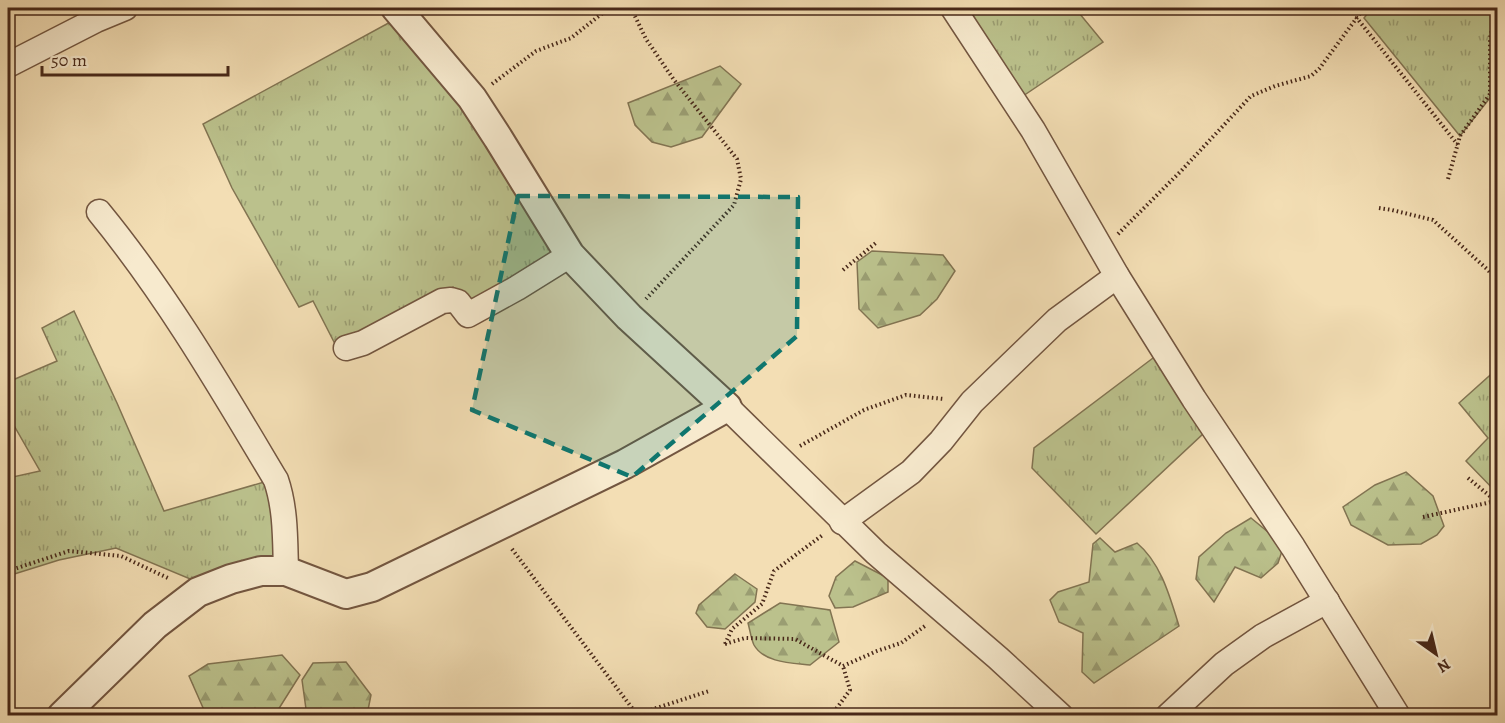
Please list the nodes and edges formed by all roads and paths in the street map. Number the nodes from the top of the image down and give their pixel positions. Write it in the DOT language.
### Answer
graph roads {
  1 [pos="125,8"];
  2 [pos="396,8"];
  3 [pos="609,8"];
  4 [pos="631,8"];
  5 [pos="953,8"];
  6 [pos="1497,8"];
  7 [pos="1363,9"];
  8 [pos="1356,17"];
  9 [pos="8,64"];
  10 [pos="472,98"];
  11 [pos="1458,145"];
  12 [pos="1448,179"];
  13 [pos="1379,208"];
  14 [pos="99,212"];
  15 [pos="878,242"];
  16 [pos="1102,250"];
  17 [pos="570,255"];
  18 [pos="843,270"];
  19 [pos="1117,276"];
  20 [pos="1497,282"];
  21 [pos="629,317"];
  22 [pos="346,348"];
  23 [pos="972,402"];
  24 [pos="727,407"];
  25 [pos="777,457"];
  26 [pos="1468,478"];
  27 [pos="1497,501"];
  28 [pos="1423,517"];
  29 [pos="842,522"];
  30 [pos="496,528"];
  31 [pos="8,571"];
  32 [pos="286,571"];
  33 [pos="198,592"];
  34 [pos="1327,601"];
  35 [pos="944,612"];
  36 [pos="843,666"];
  37 [pos="709,691"];
  38 [pos="632,707"];
  39 [pos="638,715"];
  40 [pos="62,716"];
  41 [pos="622,716"];
  42 [pos="831,716"];
  43 [pos="1061,716"];
  44 [pos="1168,716"];
  45 [pos="1398,716"];
  1 -- 9 [label="street"];
  2 -- 10 [label="street"];
  3 -- 10 [label="path"];
  4 -- 21 [label="path"];
  5 -- 16 [label="street"];
  6 -- 11 [label="path"];
  7 -- 8 [label="path"];
  8 -- 11 [label="path"];
  8 -- 16 [label="path"];
  10 -- 17 [label="street"];
  11 -- 12 [label="path"];
  13 -- 20 [label="path"];
  14 -- 32 [label="street"];
  15 -- 18 [label="path"];
  16 -- 19 [label="street"];
  17 -- 21 [label="street"];
  17 -- 22 [label="street"];
  19 -- 23 [label="street"];
  19 -- 34 [label="street"];
  21 -- 24 [label="street"];
  23 -- 25 [label="path"];
  23 -- 29 [label="street"];
  24 -- 25 [label="street"];
  24 -- 30 [label="street"];
  25 -- 29 [label="street"];
  26 -- 27 [label="path"];
  27 -- 28 [label="path"];
  29 -- 35 [label="street"];
  29 -- 36 [label="path"];
  30 -- 32 [label="street"];
  30 -- 38 [label="path"];
  31 -- 33 [label="path"];
  32 -- 33 [label="street"];
  33 -- 40 [label="street"];
  34 -- 44 [label="street"];
  34 -- 45 [label="street"];
  35 -- 36 [label="path"];
  35 -- 43 [label="street"];
  36 -- 42 [label="path"];
  37 -- 39 [label="path"];
  38 -- 39 [label="path"];
  38 -- 41 [label="path"];
}
